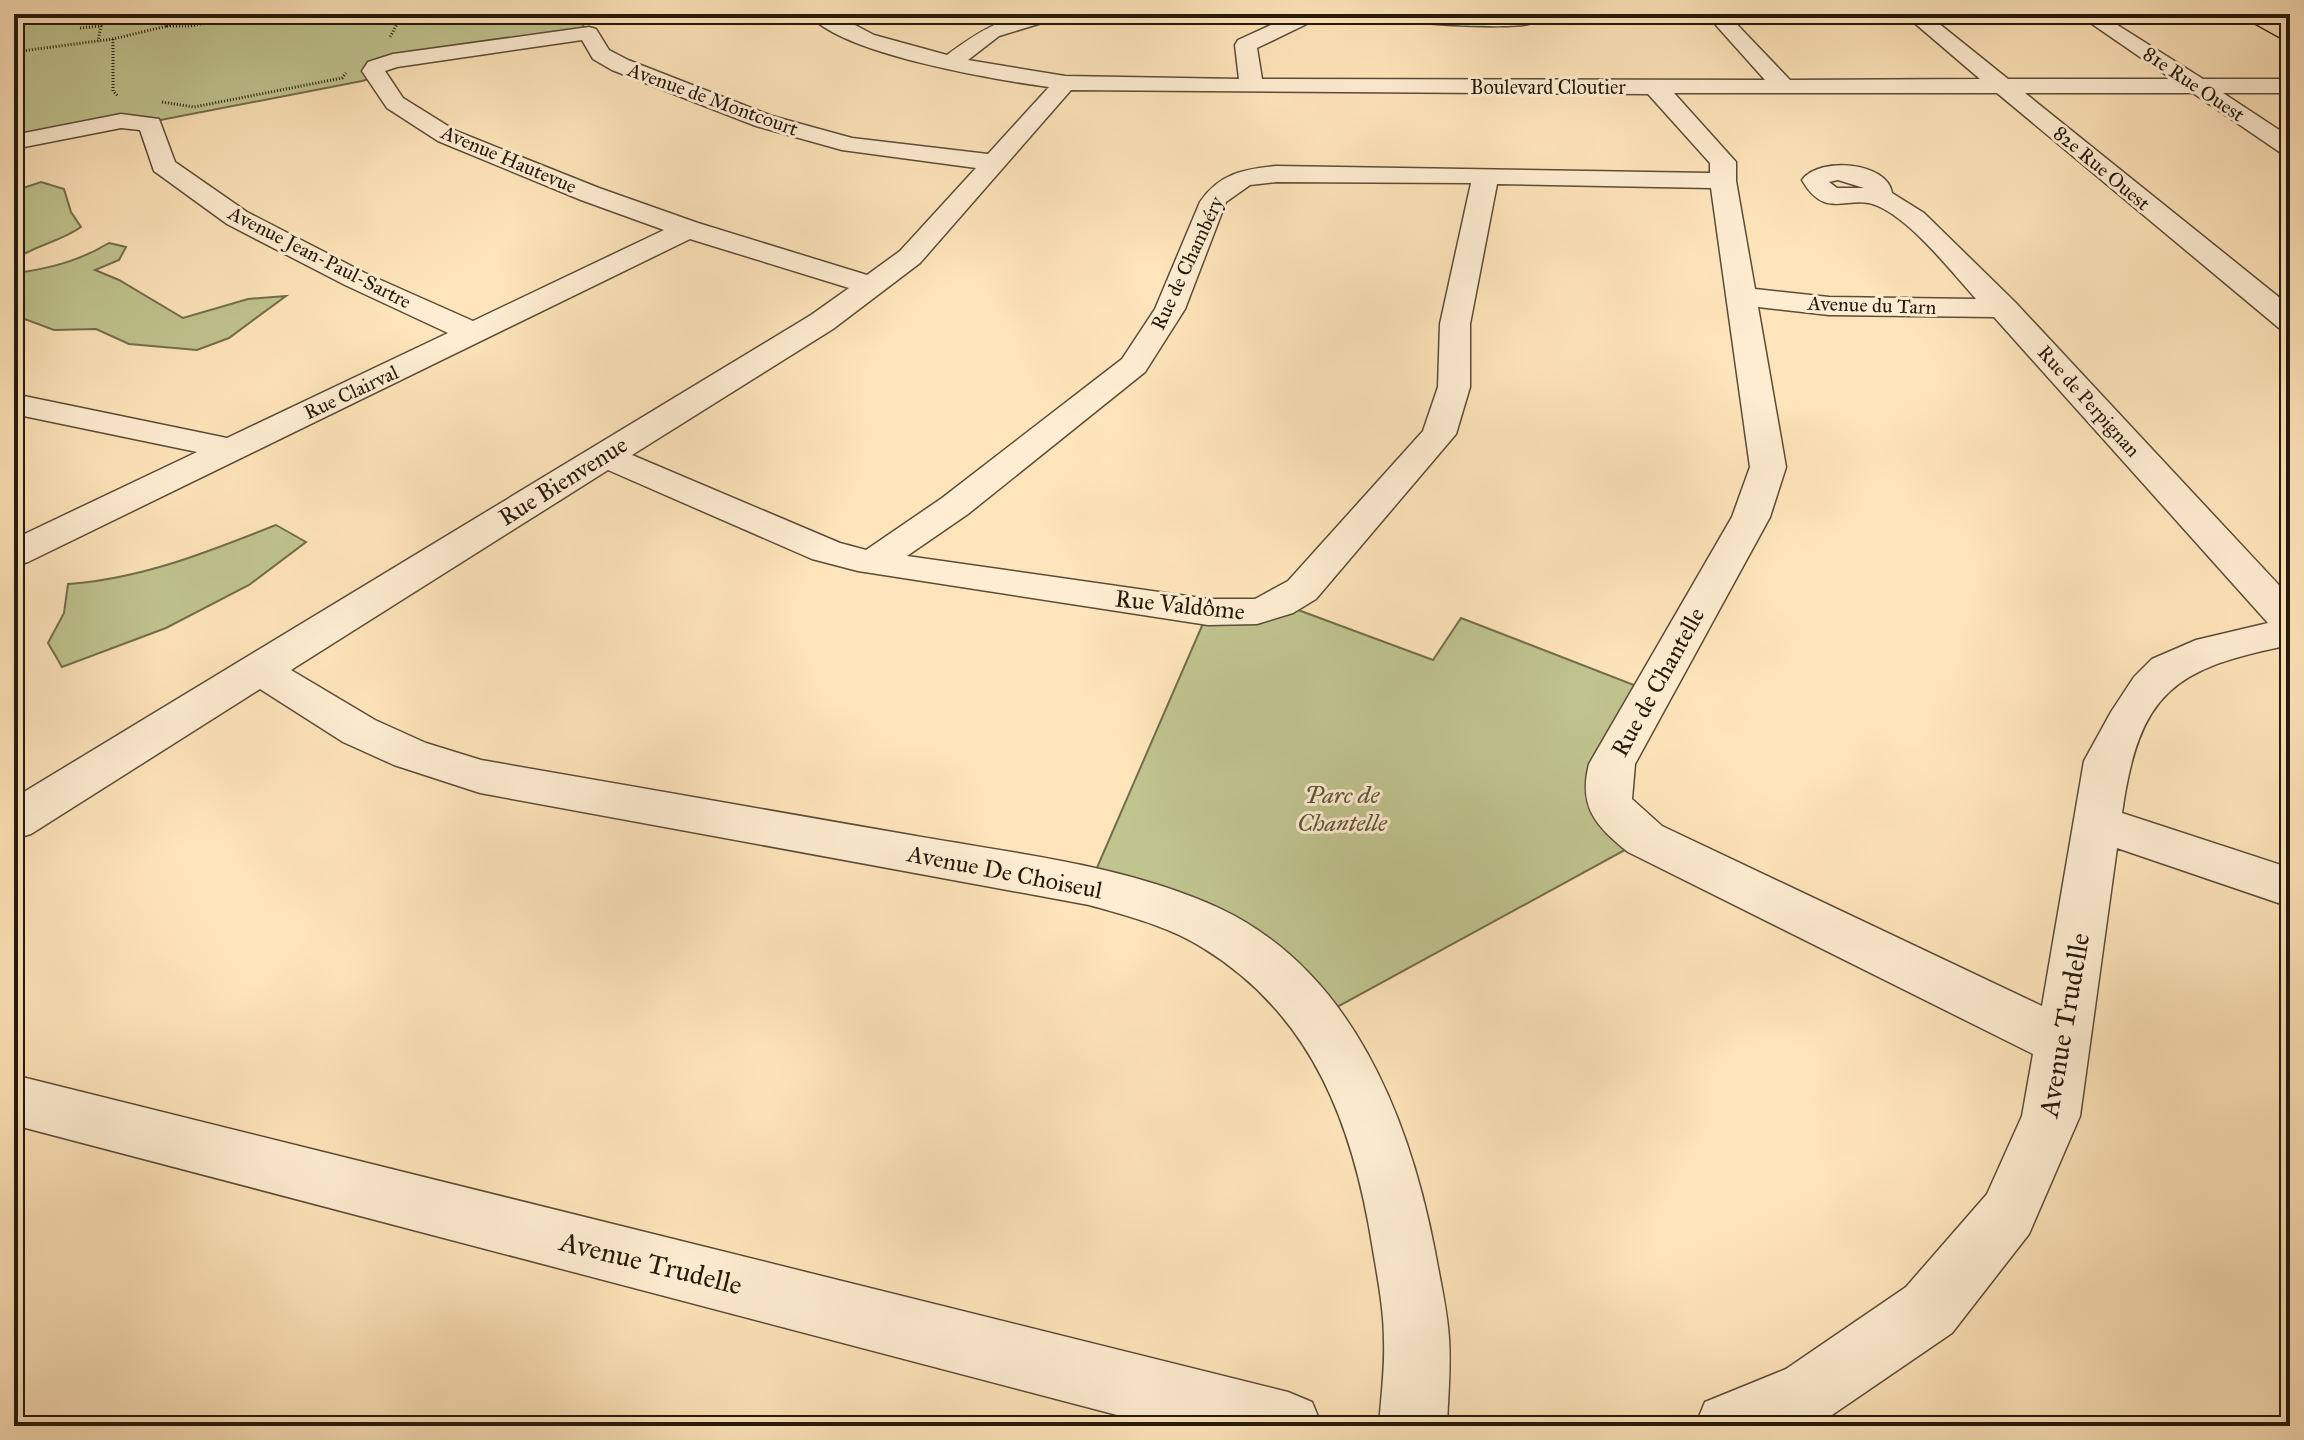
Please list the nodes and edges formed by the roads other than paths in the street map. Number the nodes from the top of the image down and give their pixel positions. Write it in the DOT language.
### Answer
graph roads {
  1 [pos="819,14"];
  2 [pos="1051,14"];
  3 [pos="1312,14"];
  4 [pos="1393,14"];
  5 [pos="1533,14"];
  6 [pos="1716,14"];
  7 [pos="1914,14"];
  8 [pos="2248,14"];
  9 [pos="1446,16"];
  10 [pos="2099,20"];
  11 [pos="589,33"];
  12 [pos="2290,37"];
  13 [pos="949,64"];
  14 [pos="1065,83"];
  15 [pos="1251,85"];
  16 [pos="1783,86"];
  17 [pos="2005,86"];
  18 [pos="2195,86"];
  19 [pos="2290,86"];
  20 [pos="1655,87"];
  21 [pos="14,142"];
  22 [pos="2290,148"];
  23 [pos="993,162"];
  24 [pos="1486,175"];
  25 [pos="1723,181"];
  26 [pos="1876,195"];
  27 [pos="688,229"];
  28 [pos="2233,277"];
  29 [pos="2276,277"];
  30 [pos="874,286"];
  31 [pos="1741,296"];
  32 [pos="2004,308"];
  33 [pos="2290,321"];
  34 [pos="474,333"];
  35 [pos="14,404"];
  36 [pos="231,449"];
  37 [pos="604,456"];
  38 [pos="14,554"];
  39 [pos="872,563"];
  40 [pos="2290,622"];
  41 [pos="2290,632"];
  42 [pos="258,669"];
  43 [pos="14,821"];
  44 [pos="2097,823"];
  45 [pos="2290,888"];
  46 [pos="2063,1042"];
  47 [pos="14,1100"];
  48 [pos="1288,1426"];
  49 [pos="1413,1426"];
  50 [pos="1729,1426"];
  1 -- 13 [label="street, Boulevard Cloutier"];
  2 -- 13 [label="street"];
  3 -- 15 [label="street"];
  4 -- 9 [label="street"];
  5 -- 9 [label="street"];
  6 -- 16 [label="street"];
  7 -- 17 [label="street, 82e Rue Ouest"];
  8 -- 12 [label="main road"];
  10 -- 18 [label="street, 81e Rue Ouest"];
  11 -- 23 [label="street, Avenue de Montcourt"];
  11 -- 27 [label="street, Avenue Hautevue"];
  13 -- 14 [label="street, Boulevard Cloutier"];
  14 -- 15 [label="street, Boulevard Cloutier"];
  14 -- 23 [label="street, Rue Bienvenue"];
  15 -- 20 [label="street, Boulevard Cloutier"];
  16 -- 17 [label="street, Boulevard Cloutier"];
  16 -- 20 [label="street, Boulevard Cloutier"];
  17 -- 18 [label="street, Boulevard Cloutier"];
  17 -- 28 [label="street, 82e Rue Ouest"];
  18 -- 19 [label="street, Boulevard Cloutier"];
  18 -- 22 [label="street, 81e Rue Ouest"];
  20 -- 25 [label="street, Rue de Chantelle"];
  21 -- 34 [label="street, Avenue Jean-Paul-Sartre"];
  23 -- 30 [label="street, Rue Bienvenue"];
  24 -- 25 [label="street, Rue de Chambéry"];
  24 -- 39 [label="street, Rue de Chambéry"];
  24 -- 39 [label="street, Rue Valdôme"];
  25 -- 31 [label="street, Rue de Chantelle"];
  26 -- 32 [label="street, Rue de Perpignan"];
  27 -- 30 [label="street, Avenue Hautevue"];
  27 -- 34 [label="street, Rue Clairval"];
  28 -- 29 [label="street"];
  28 -- 33 [label="street, 82e Rue Ouest"];
  30 -- 37 [label="street, Rue Bienvenue"];
  31 -- 32 [label="street, Avenue du Tarn"];
  31 -- 46 [label="street, Rue de Chantelle"];
  32 -- 40 [label="street, Rue de Perpignan"];
  34 -- 36 [label="street, Rue Clairval"];
  35 -- 36 [label="street"];
  36 -- 38 [label="street, Rue Clairval"];
  37 -- 39 [label="street, Rue Valdôme"];
  37 -- 42 [label="street, Rue Bienvenue"];
  41 -- 44 [label="street, Avenue Trudelle"];
  42 -- 43 [label="street, Rue Bienvenue"];
  42 -- 49 [label="street, Avenue De Choiseul"];
  44 -- 45 [label="street"];
  44 -- 46 [label="street, Avenue Trudelle"];
  46 -- 50 [label="street, Avenue Trudelle"];
  47 -- 48 [label="street, Avenue Trudelle"];
}
